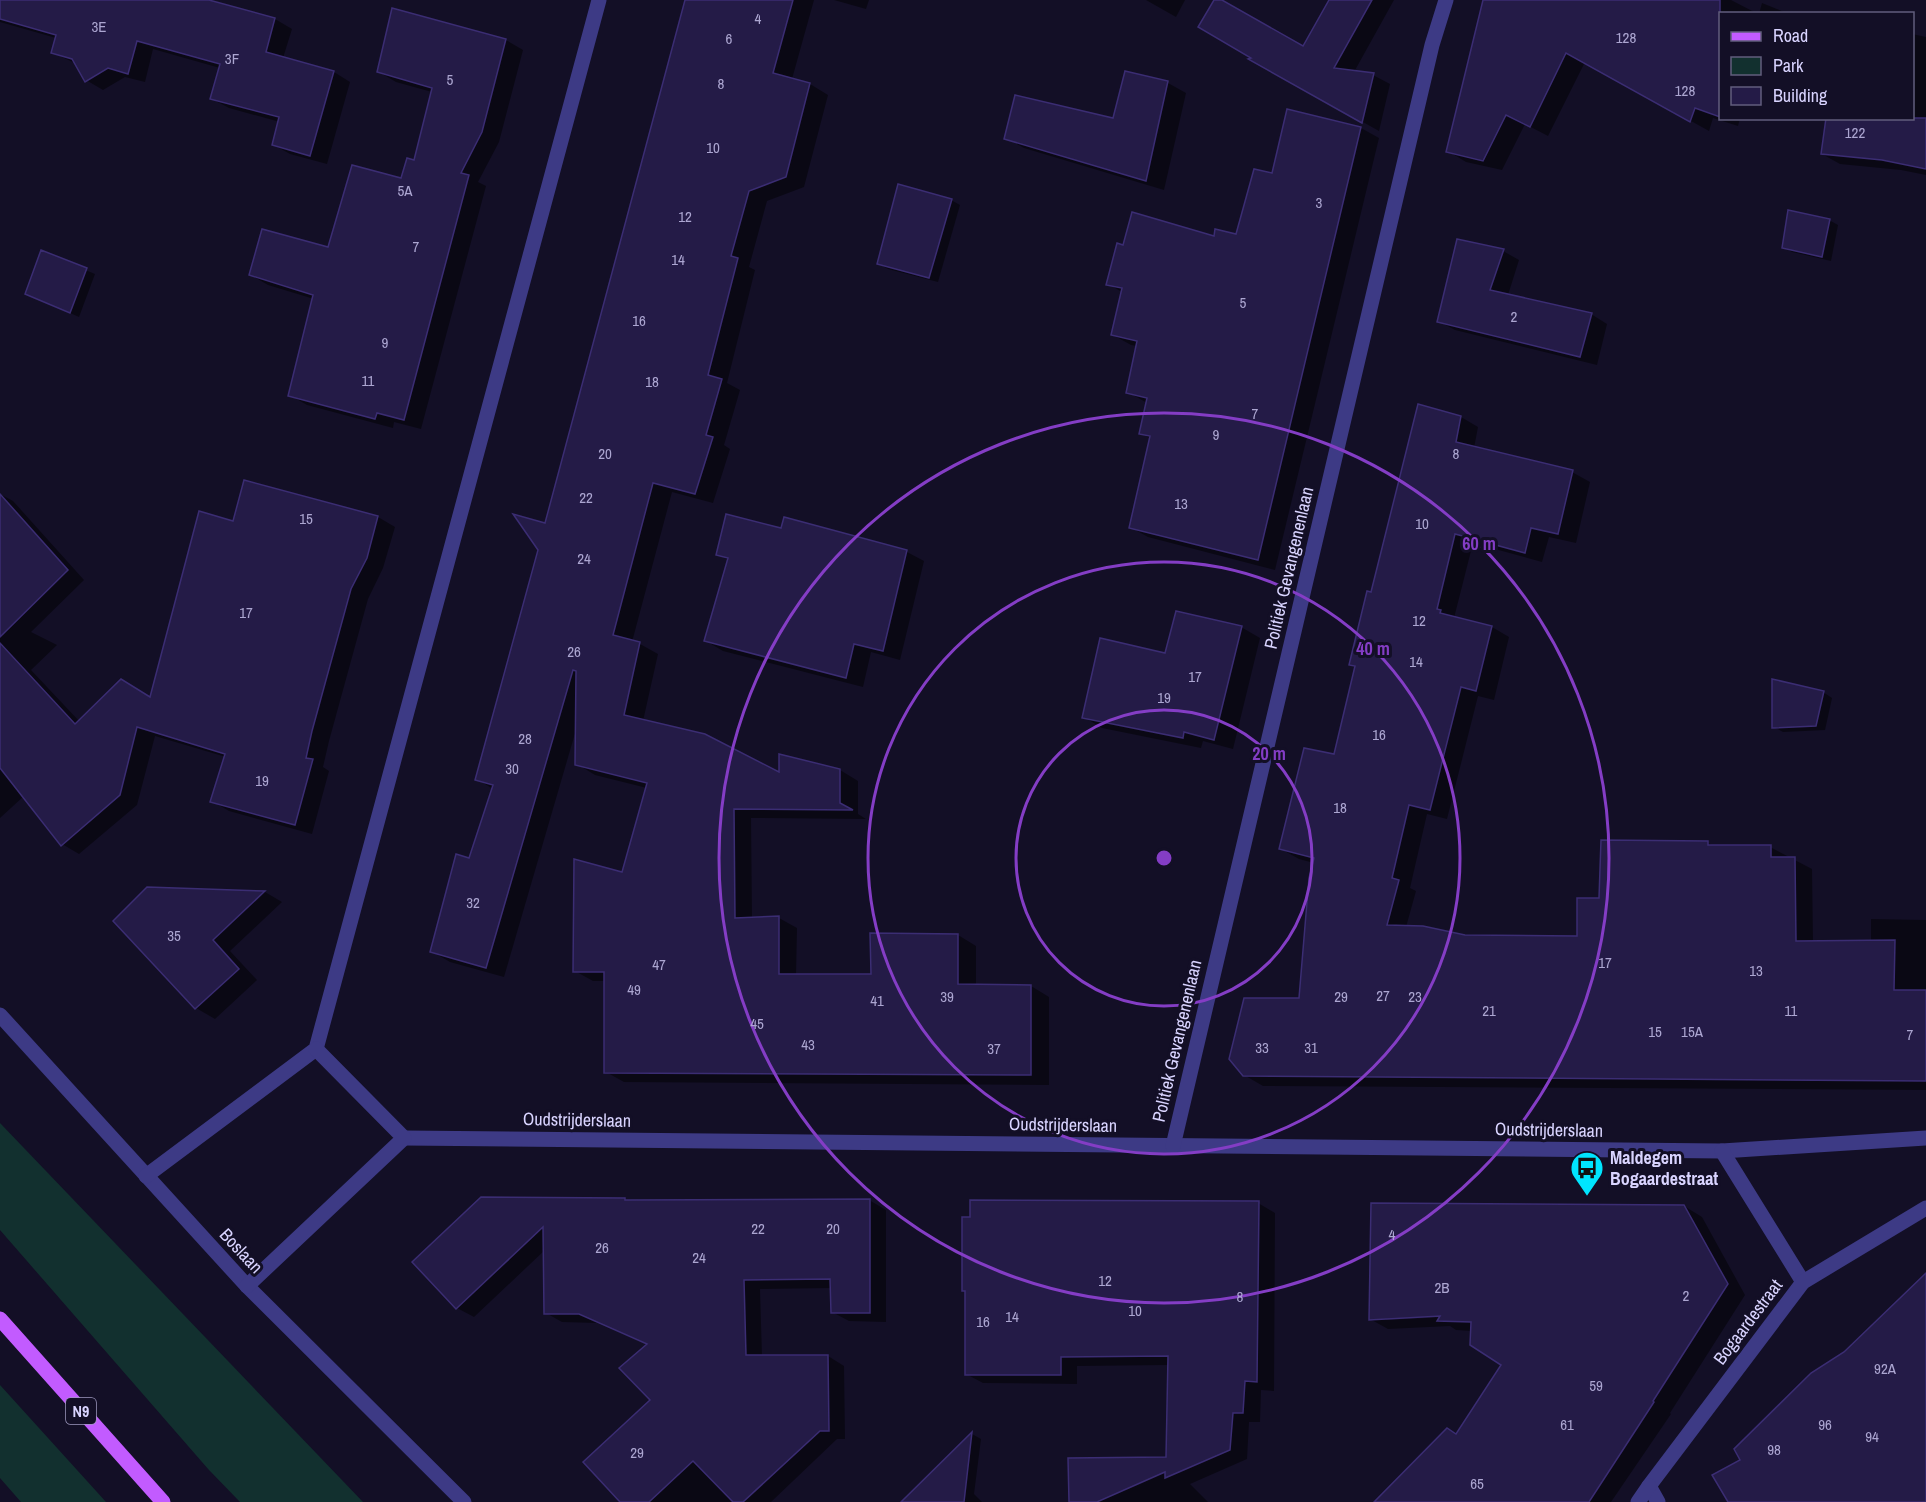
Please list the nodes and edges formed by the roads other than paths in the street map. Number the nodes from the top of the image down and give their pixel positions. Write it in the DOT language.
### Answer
graph roads {
  1 [pos="599,0"];
  2 [pos="1446,0"];
  3 [pos="0,1015"];
  4 [pos="316,1049"];
  5 [pos="404,1138"];
  6 [pos="1926,1138"];
  7 [pos="1173,1146"];
  8 [pos="1722,1151"];
  9 [pos="146,1176"];
  10 [pos="1926,1208"];
  11 [pos="1803,1282"];
  12 [pos="247,1286"];
  13 [pos="0,1319"];
  14 [pos="1649,1486"];
  15 [pos="163,1502"];
  16 [pos="464,1502"];
  17 [pos="1638,1502"];
  18 [pos="1658,1502"];
  1 -- 4 [label="street"];
  2 -- 7 [label="street, Politiek Gevangenenlaan"];
  3 -- 9 [label="street, Boslaan"];
  4 -- 5 [label="street"];
  4 -- 9 [label="street"];
  5 -- 7 [label="street, Oudstrijderslaan"];
  5 -- 12 [label="street"];
  6 -- 8 [label="street, Oudstrijderslaan"];
  7 -- 8 [label="street, Oudstrijderslaan"];
  8 -- 11 [label="street"];
  9 -- 12 [label="street, Boslaan"];
  10 -- 11 [label="street, Bogaardestraat"];
  11 -- 14 [label="street, Bogaardestraat"];
  12 -- 16 [label="street, Boslaan"];
  13 -- 15 [label="main road, N9"];
  14 -- 17 [label="street, Bogaardestraat"];
  14 -- 18 [label="street"];
}
